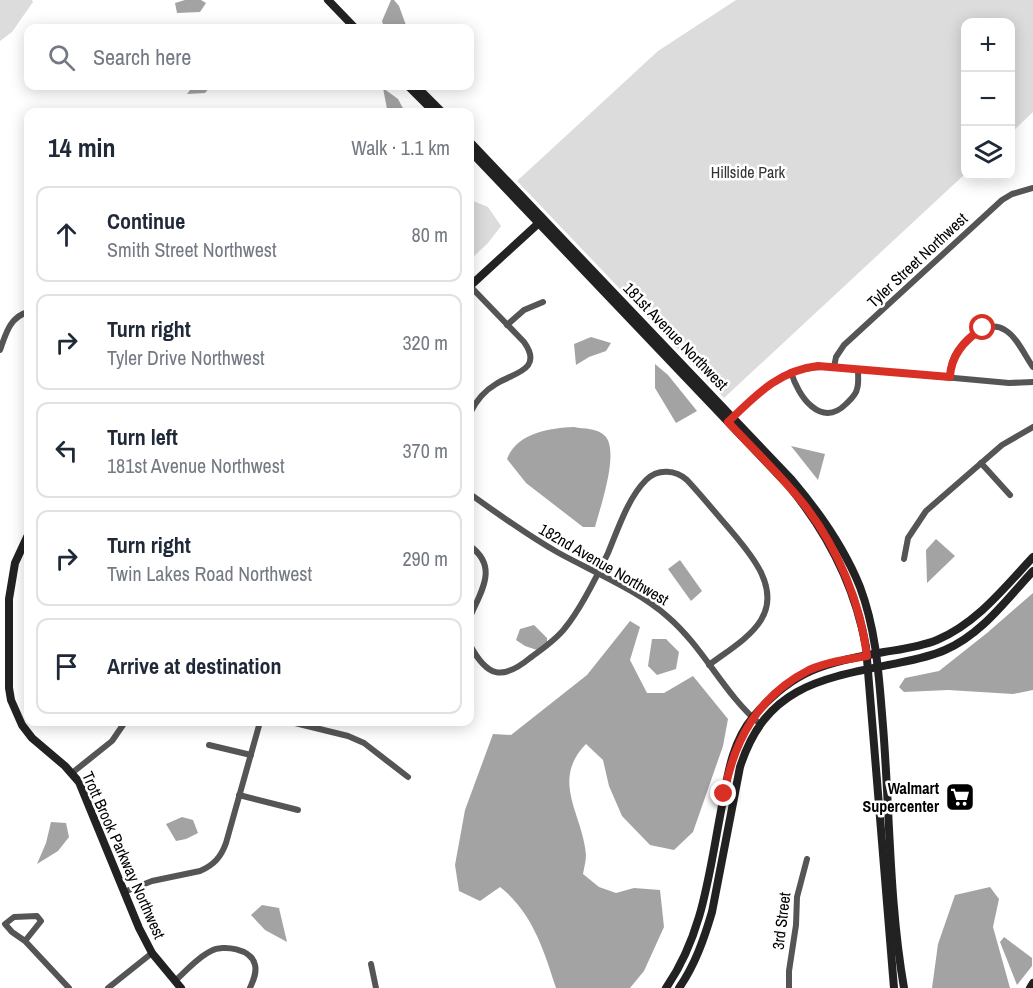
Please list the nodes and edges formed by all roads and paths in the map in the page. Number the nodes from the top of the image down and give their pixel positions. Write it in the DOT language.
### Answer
graph roads {
  1 [pos="335,1"];
  2 [pos="352,24"];
  3 [pos="358,24"];
  4 [pos="412,90"];
  5 [pos="420,90"];
  6 [pos="430,108"];
  7 [pos="438,108"];
  8 [pos="474,146"];
  9 [pos="474,155"];
  10 [pos="1033,188"];
  11 [pos="541,221"];
  12 [pos="474,282"];
  13 [pos="474,290"];
  14 [pos="543,302"];
  15 [pos="24,313"];
  16 [pos="507,325"];
  17 [pos="0,350"];
  18 [pos="834,367"];
  19 [pos="1033,368"];
  20 [pos="858,370"];
  21 [pos="791,372"];
  22 [pos="950,377"];
  23 [pos="1033,382"];
  24 [pos="474,407"];
  25 [pos="730,420"];
  26 [pos="1033,427"];
  27 [pos="981,463"];
  28 [pos="1010,495"];
  29 [pos="474,497"];
  30 [pos="24,544"];
  31 [pos="474,550"];
  32 [pos="1033,557"];
  33 [pos="904,559"];
  34 [pos="1033,571"];
  35 [pos="597,574"];
  36 [pos="474,608"];
  37 [pos="474,651"];
  38 [pos="872,655"];
  39 [pos="709,665"];
  40 [pos="873,668"];
  41 [pos="5,688"];
  42 [pos="753,718"];
  43 [pos="760,724"];
  44 [pos="122,726"];
  45 [pos="259,726"];
  46 [pos="307,726"];
  47 [pos="208,745"];
  48 [pos="250,755"];
  49 [pos="72,773"];
  50 [pos="408,777"];
  51 [pos="239,795"];
  52 [pos="298,810"];
  53 [pos="807,859"];
  54 [pos="124,892"];
  55 [pos="25,940"];
  56 [pos="152,953"];
  57 [pos="371,964"];
  58 [pos="1033,983"];
  59 [pos="178,984"];
  60 [pos="69,988"];
  61 [pos="108,988"];
  62 [pos="250,988"];
  63 [pos="376,988"];
  64 [pos="666,988"];
  65 [pos="679,988"];
  66 [pos="789,988"];
  67 [pos="894,988"];
  68 [pos="904,988"];
  69 [pos="1030,988"];
  1 -- 2 [label="main road"];
  1 -- 3 [label="main road"];
  4 -- 6 [label="main road"];
  5 -- 7 [label="main road"];
  8 -- 11 [label="main road, 181st Avenue Northwest"];
  9 -- 11 [label="main road, 181st Avenue Northwest"];
  10 -- 18 [label="street, Tyler Street Northwest"];
  11 -- 12 [label="main road"];
  11 -- 25 [label="main road, 181st Avenue Northwest"];
  13 -- 16 [label="street"];
  14 -- 16 [label="street"];
  15 -- 17 [label="street"];
  16 -- 24 [label="street"];
  18 -- 20 [label="street"];
  18 -- 21 [label="street"];
  19 -- 22 [label="street"];
  20 -- 21 [label="street"];
  20 -- 22 [label="street"];
  21 -- 25 [label="street"];
  22 -- 23 [label="street"];
  25 -- 38 [label="main road, 181st Avenue Northwest"];
  26 -- 27 [label="street"];
  27 -- 28 [label="street"];
  27 -- 33 [label="street"];
  29 -- 35 [label="street, 182nd Avenue Northwest"];
  30 -- 41 [label="main road, Trott Brook Parkway Northwest"];
  31 -- 36 [label="street"];
  32 -- 38 [label="main road"];
  34 -- 40 [label="main road"];
  35 -- 37 [label="street"];
  35 -- 39 [label="street, 182nd Avenue Northwest"];
  35 -- 39 [label="street"];
  38 -- 40 [label="main road, 181st Avenue Northwest"];
  38 -- 42 [label="main road"];
  39 -- 42 [label="street, 182nd Avenue Northwest"];
  40 -- 43 [label="main road"];
  40 -- 67 [label="main road, 181st Avenue Northwest"];
  40 -- 68 [label="main road, 181st Avenue Northwest"];
  41 -- 49 [label="main road, Trott Brook Parkway Northwest"];
  42 -- 43 [label="street, 182nd Avenue Northwest"];
  42 -- 64 [label="main road"];
  43 -- 65 [label="main road"];
  44 -- 49 [label="street"];
  45 -- 48 [label="street"];
  46 -- 50 [label="street"];
  47 -- 48 [label="street"];
  48 -- 51 [label="street"];
  49 -- 54 [label="main road, Trott Brook Parkway Northwest"];
  51 -- 52 [label="street"];
  51 -- 54 [label="street"];
  53 -- 66 [label="street, 3rd Street"];
  54 -- 56 [label="main road, Trott Brook Parkway Northwest"];
  55 -- 55 [label="street"];
  55 -- 60 [label="street"];
  56 -- 59 [label="main road, Trott Brook Parkway Northwest"];
  56 -- 61 [label="street"];
  57 -- 63 [label="street"];
  58 -- 69 [label="main road"];
  59 -- 62 [label="street"];
}
